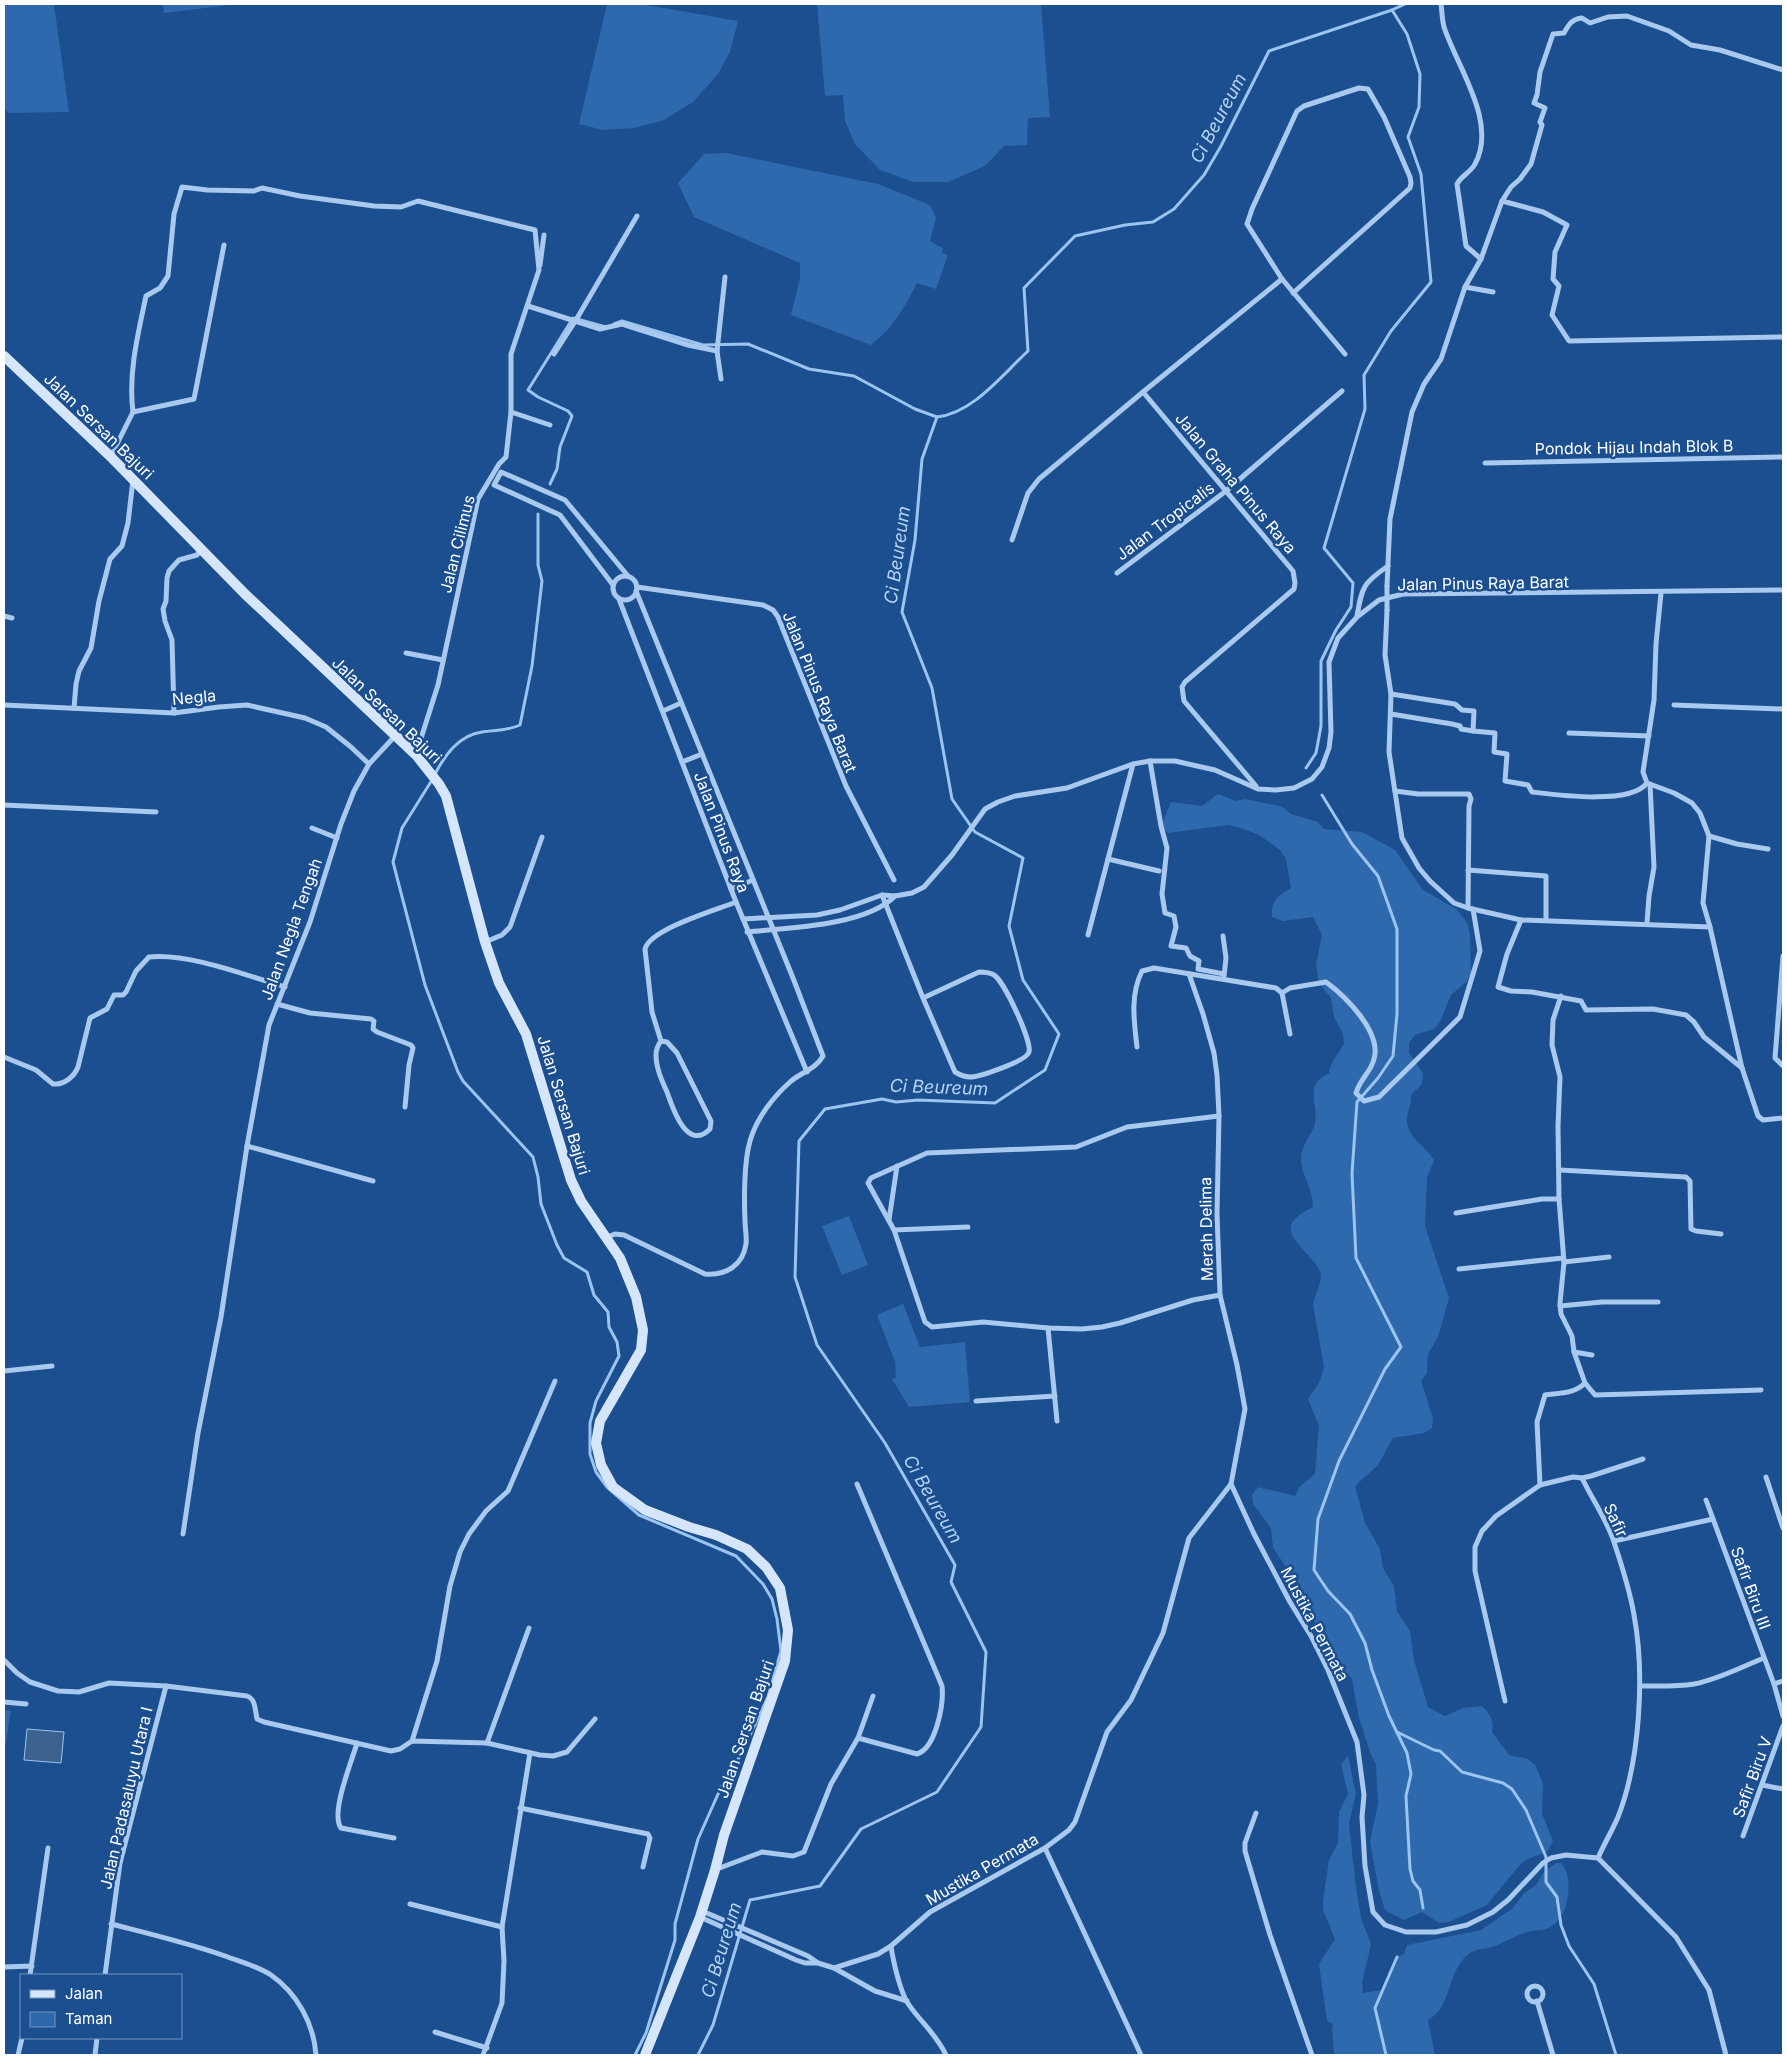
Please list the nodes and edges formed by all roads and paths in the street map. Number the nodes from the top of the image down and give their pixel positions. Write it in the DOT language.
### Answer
graph roads {
  1 [pos="1441,4"];
  2 [pos="1783,70"];
  3 [pos="1502,201"];
  4 [pos="637,216"];
  5 [pos="544,235"];
  6 [pos="224,245"];
  7 [pos="1481,259"];
  8 [pos="539,270"];
  9 [pos="725,276"];
  10 [pos="1282,280"];
  11 [pos="1465,287"];
  12 [pos="1492,292"];
  13 [pos="1293,293"];
  14 [pos="528,306"];
  15 [pos="576,320"];
  16 [pos="1783,338"];
  17 [pos="716,351"];
  18 [pos="554,354"];
  19 [pos="1345,354"];
  20 [pos="4,356"];
  21 [pos="721,380"];
  22 [pos="1342,391"];
  23 [pos="1143,392"];
  24 [pos="133,412"];
  25 [pos="511,412"];
  26 [pos="550,425"];
  27 [pos="110,456"];
  28 [pos="1783,457"];
  29 [pos="1485,463"];
  30 [pos="133,479"];
  31 [pos="1226,491"];
  32 [pos="1012,540"];
  33 [pos="201,549"];
  34 [pos="1388,566"];
  35 [pos="1117,573"];
  36 [pos="628,576"];
  37 [pos="613,585"];
  38 [pos="636,589"];
  39 [pos="1783,590"];
  40 [pos="1661,593"];
  41 [pos="620,599"];
  42 [pos="4,616"];
  43 [pos="1357,616"];
  44 [pos="12,618"];
  45 [pos="406,653"];
  46 [pos="443,660"];
  47 [pos="1391,694"];
  48 [pos="681,703"];
  49 [pos="4,705"];
  50 [pos="1674,705"];
  51 [pos="74,708"];
  52 [pos="1783,708"];
  53 [pos="663,711"];
  54 [pos="174,713"];
  55 [pos="1391,714"];
  56 [pos="1473,731"];
  57 [pos="1569,733"];
  58 [pos="396,736"];
  59 [pos="1649,736"];
  60 [pos="702,754"];
  61 [pos="416,755"];
  62 [pos="1150,761"];
  63 [pos="682,762"];
  64 [pos="369,764"];
  65 [pos="1133,764"];
  66 [pos="1649,784"];
  67 [pos="1258,789"];
  68 [pos="1395,791"];
  69 [pos="4,805"];
  70 [pos="156,812"];
  71 [pos="312,828"];
  72 [pos="1709,836"];
  73 [pos="542,837"];
  74 [pos="337,838"];
  75 [pos="1768,849"];
  76 [pos="1108,859"];
  77 [pos="1468,870"];
  78 [pos="1159,871"];
  79 [pos="753,880"];
  80 [pos="894,880"];
  81 [pos="731,889"];
  82 [pos="882,895"];
  83 [pos="895,896"];
  84 [pos="736,902"];
  85 [pos="886,905"];
  86 [pos="1470,909"];
  87 [pos="767,917"];
  88 [pos="743,918"];
  89 [pos="1521,920"];
  90 [pos="1546,920"];
  91 [pos="1647,923"];
  92 [pos="1710,927"];
  93 [pos="773,930"];
  94 [pos="747,932"];
  95 [pos="1088,935"];
  96 [pos="1224,936"];
  97 [pos="485,942"];
  98 [pos="1783,956"];
  99 [pos="1189,974"];
  100 [pos="1224,977"];
  101 [pos="285,987"];
  102 [pos="1282,993"];
  103 [pos="1561,996"];
  104 [pos="923,998"];
  105 [pos="277,1004"];
  106 [pos="1290,1034"];
  107 [pos="661,1041"];
  108 [pos="1137,1047"];
  109 [pos="4,1057"];
  110 [pos="1783,1066"];
  111 [pos="1742,1068"];
  112 [pos="807,1072"];
  113 [pos="405,1107"];
  114 [pos="1219,1116"];
  115 [pos="1783,1118"];
  116 [pos="247,1146"];
  117 [pos="897,1166"];
  118 [pos="1560,1170"];
  119 [pos="373,1181"];
  120 [pos="1559,1198"];
  121 [pos="1456,1213"];
  122 [pos="889,1220"];
  123 [pos="968,1227"];
  124 [pos="894,1230"];
  125 [pos="1721,1234"];
  126 [pos="607,1237"];
  127 [pos="1609,1257"];
  128 [pos="1564,1260"];
  129 [pos="1458,1269"];
  130 [pos="1220,1295"];
  131 [pos="1658,1302"];
  132 [pos="1560,1306"];
  133 [pos="1048,1328"];
  134 [pos="1574,1352"];
  135 [pos="1592,1355"];
  136 [pos="52,1366"];
  137 [pos="4,1370"];
  138 [pos="555,1380"];
  139 [pos="1585,1383"];
  140 [pos="1761,1390"];
  141 [pos="1055,1396"];
  142 [pos="976,1401"];
  143 [pos="1057,1421"];
  144 [pos="1643,1459"];
  145 [pos="1766,1477"];
  146 [pos="1582,1478"];
  147 [pos="857,1484"];
  148 [pos="1231,1484"];
  149 [pos="1540,1485"];
  150 [pos="1706,1500"];
  151 [pos="1713,1519"];
  152 [pos="1783,1528"];
  153 [pos="183,1534"];
  154 [pos="1614,1541"];
  155 [pos="529,1628"];
  156 [pos="1764,1658"];
  157 [pos="4,1660"];
  158 [pos="1783,1681"];
  159 [pos="1774,1684"];
  160 [pos="166,1686"];
  161 [pos="1640,1686"];
  162 [pos="874,1696"];
  163 [pos="1505,1701"];
  164 [pos="4,1702"];
  165 [pos="26,1704"];
  166 [pos="1783,1716"];
  167 [pos="595,1719"];
  168 [pos="1783,1726"];
  169 [pos="858,1738"];
  170 [pos="412,1741"];
  171 [pos="357,1743"];
  172 [pos="487,1743"];
  173 [pos="530,1753"];
  174 [pos="1762,1785"];
  175 [pos="1783,1789"];
  176 [pos="520,1808"];
  177 [pos="1256,1813"];
  178 [pos="1743,1836"];
  179 [pos="394,1838"];
  180 [pos="48,1848"];
  181 [pos="1045,1848"];
  182 [pos="1598,1858"];
  183 [pos="644,1867"];
  184 [pos="715,1870"];
  185 [pos="410,1904"];
  186 [pos="701,1914"];
  187 [pos="111,1924"];
  188 [pos="720,1924"];
  189 [pos="502,1927"];
  190 [pos="890,1946"];
  191 [pos="818,1963"];
  192 [pos="32,1966"];
  193 [pos="4,1967"];
  194 [pos="834,1968"];
  195 [pos="30,1974"];
  196 [pos="105,1974"];
  197 [pos="907,2001"];
  198 [pos="1538,2001"];
  199 [pos="435,2032"];
  200 [pos="22,2039"];
  201 [pos="97,2039"];
  202 [pos="487,2048"];
  203 [pos="18,2055"];
  204 [pos="95,2055"];
  205 [pos="316,2055"];
  206 [pos="484,2055"];
  207 [pos="645,2055"];
  208 [pos="946,2055"];
  209 [pos="1141,2055"];
  210 [pos="1312,2055"];
  211 [pos="1553,2055"];
  212 [pos="1726,2055"];
  1 -- 7 [label="street"];
  2 -- 3 [label="street"];
  3 -- 7 [label="street"];
  3 -- 16 [label="street"];
  4 -- 15 [label="street"];
  5 -- 8 [label="street"];
  6 -- 24 [label="street"];
  7 -- 11 [label="street"];
  8 -- 14 [label="street, Jalan Cilimus"];
  8 -- 24 [label="street, Jalan Cilimus"];
  9 -- 17 [label="street"];
  10 -- 13 [label="street"];
  10 -- 13 [label="street"];
  10 -- 23 [label="street"];
  11 -- 12 [label="street"];
  11 -- 34 [label="street"];
  13 -- 19 [label="street"];
  14 -- 15 [label="street"];
  14 -- 25 [label="street, Jalan Cilimus"];
  15 -- 17 [label="street"];
  15 -- 18 [label="street"];
  17 -- 21 [label="street"];
  20 -- 27 [label="main road, Jalan Sersan Bajuri"];
  22 -- 31 [label="street, Jalan Tropicalis"];
  23 -- 31 [label="street, Jalan Graha Pinus Raya"];
  23 -- 32 [label="street"];
  24 -- 27 [label="street"];
  25 -- 26 [label="street"];
  25 -- 46 [label="street, Jalan Cilimus"];
  27 -- 30 [label="main road, Jalan Sersan Bajuri"];
  28 -- 29 [label="street, Pondok Hijau Indah Blok B"];
  30 -- 33 [label="main road, Jalan Sersan Bajuri"];
  30 -- 51 [label="street"];
  31 -- 35 [label="street, Jalan Tropicalis"];
  31 -- 67 [label="street, Jalan Graha Pinus Raya"];
  33 -- 54 [label="street"];
  33 -- 58 [label="main road, Jalan Sersan Bajuri"];
  34 -- 43 [label="street"];
  34 -- 47 [label="street, bridge"];
  36 -- 37 [label="street"];
  36 -- 37 [label="street, Jalan Pinus Raya"];
  36 -- 38 [label="street, Jalan Pinus Raya"];
  37 -- 41 [label="street, Jalan Pinus Raya"];
  38 -- 41 [label="street"];
  38 -- 48 [label="street, Jalan Pinus Raya"];
  38 -- 80 [label="street, Jalan Pinus Raya Barat"];
  39 -- 40 [label="street, Jalan Pinus Raya Barat"];
  40 -- 43 [label="street, Jalan Pinus Raya Barat"];
  40 -- 59 [label="street"];
  41 -- 53 [label="street, Jalan Pinus Raya"];
  42 -- 44 [label="street"];
  43 -- 67 [label="street, Jalan Pinus Raya Barat"];
  45 -- 46 [label="street"];
  46 -- 61 [label="street, Jalan Cilimus"];
  47 -- 55 [label="street"];
  47 -- 56 [label="street"];
  48 -- 53 [label="street"];
  48 -- 60 [label="street, Jalan Pinus Raya"];
  49 -- 51 [label="street, Negla"];
  50 -- 52 [label="street"];
  51 -- 54 [label="street, Negla"];
  53 -- 63 [label="street, Jalan Pinus Raya"];
  54 -- 64 [label="street, Negla"];
  55 -- 56 [label="street"];
  55 -- 68 [label="street"];
  56 -- 66 [label="street"];
  57 -- 59 [label="street"];
  58 -- 61 [label="main road, Jalan Sersan Bajuri"];
  58 -- 64 [label="street, Jalan Negla Tengah"];
  59 -- 66 [label="street"];
  60 -- 63 [label="street"];
  60 -- 79 [label="street, Jalan Pinus Raya"];
  61 -- 97 [label="main road, Jalan Sersan Bajuri"];
  62 -- 65 [label="street, Jalan Pinus Raya Barat"];
  62 -- 67 [label="street, Jalan Pinus Raya Barat"];
  62 -- 100 [label="street"];
  63 -- 81 [label="street, Jalan Pinus Raya"];
  64 -- 74 [label="street, Jalan Negla Tengah"];
  65 -- 76 [label="street"];
  65 -- 83 [label="street, Jalan Pinus Raya Barat"];
  66 -- 72 [label="street"];
  66 -- 91 [label="street"];
  68 -- 77 [label="street"];
  68 -- 86 [label="street"];
  69 -- 70 [label="street"];
  71 -- 74 [label="street"];
  72 -- 75 [label="street"];
  72 -- 92 [label="street"];
  73 -- 97 [label="street"];
  74 -- 101 [label="street, Jalan Negla Tengah"];
  76 -- 78 [label="street"];
  76 -- 95 [label="street"];
  77 -- 86 [label="street"];
  77 -- 90 [label="street"];
  79 -- 81 [label="street"];
  79 -- 87 [label="street, Jalan Pinus Raya"];
  81 -- 84 [label="street, Jalan Pinus Raya"];
  82 -- 83 [label="street, Jalan Pinus Raya Barat"];
  82 -- 85 [label="street"];
  82 -- 87 [label="street, Jalan Pinus Raya Barat"];
  83 -- 85 [label="street, Jalan Pinus Raya Barat"];
  84 -- 88 [label="street, Jalan Pinus Raya"];
  84 -- 107 [label="street"];
  85 -- 93 [label="street, Jalan Pinus Raya Barat"];
  85 -- 104 [label="street"];
  86 -- 89 [label="street"];
  86 -- 102 [label="street"];
  87 -- 88 [label="street, Jalan Pinus Raya Barat"];
  87 -- 93 [label="street, Jalan Pinus Raya"];
  88 -- 94 [label="street, Jalan Pinus Raya"];
  89 -- 90 [label="street"];
  89 -- 103 [label="street"];
  90 -- 91 [label="street"];
  91 -- 92 [label="street"];
  92 -- 111 [label="street"];
  93 -- 94 [label="street, Jalan Pinus Raya Barat"];
  93 -- 112 [label="street, Jalan Pinus Raya"];
  94 -- 112 [label="street, Jalan Pinus Raya"];
  96 -- 100 [label="street"];
  97 -- 126 [label="main road, Jalan Sersan Bajuri"];
  98 -- 110 [label="street"];
  99 -- 100 [label="street"];
  99 -- 108 [label="street"];
  99 -- 114 [label="street, Merah Delima"];
  100 -- 102 [label="street"];
  101 -- 105 [label="street, Jalan Negla Tengah"];
  101 -- 109 [label="street"];
  102 -- 106 [label="street"];
  103 -- 111 [label="street"];
  103 -- 118 [label="street"];
  104 -- 104 [label="street"];
  105 -- 113 [label="street"];
  105 -- 116 [label="street, Jalan Negla Tengah"];
  107 -- 107 [label="street"];
  111 -- 115 [label="street"];
  112 -- 126 [label="street"];
  114 -- 117 [label="street"];
  114 -- 130 [label="street, Merah Delima"];
  116 -- 119 [label="street"];
  116 -- 153 [label="street, Jalan Negla Tengah"];
  117 -- 122 [label="street"];
  117 -- 122 [label="street"];
  118 -- 120 [label="street"];
  118 -- 125 [label="street"];
  120 -- 121 [label="street"];
  120 -- 128 [label="street"];
  122 -- 124 [label="street"];
  123 -- 124 [label="street"];
  124 -- 133 [label="street"];
  126 -- 184 [label="main road, Jalan Sersan Bajuri"];
  127 -- 128 [label="street"];
  128 -- 129 [label="street"];
  128 -- 132 [label="street"];
  130 -- 133 [label="street"];
  130 -- 148 [label="street, Merah Delima"];
  131 -- 132 [label="street"];
  132 -- 134 [label="street"];
  133 -- 141 [label="street"];
  134 -- 135 [label="street"];
  134 -- 139 [label="street"];
  136 -- 137 [label="street"];
  138 -- 170 [label="street"];
  139 -- 140 [label="street"];
  139 -- 149 [label="street"];
  141 -- 142 [label="street"];
  141 -- 143 [label="street"];
  144 -- 146 [label="street"];
  145 -- 152 [label="street"];
  146 -- 149 [label="street"];
  146 -- 154 [label="street, Safir"];
  147 -- 169 [label="street"];
  148 -- 181 [label="street, Mustika Permata"];
  148 -- 182 [label="street, Mustika Permata"];
  149 -- 163 [label="street"];
  150 -- 151 [label="street, Safir Biru III"];
  151 -- 154 [label="street"];
  151 -- 156 [label="street, Safir Biru III"];
  154 -- 161 [label="street, Safir"];
  155 -- 172 [label="street"];
  156 -- 159 [label="street, Safir Biru III"];
  156 -- 161 [label="street"];
  157 -- 160 [label="street"];
  158 -- 159 [label="street"];
  159 -- 166 [label="street"];
  160 -- 171 [label="street"];
  160 -- 187 [label="street, Jalan Padasaluyu Utara I"];
  161 -- 182 [label="street, Safir"];
  162 -- 169 [label="street"];
  164 -- 165 [label="street"];
  167 -- 173 [label="street"];
  168 -- 174 [label="street, Safir Biru V"];
  169 -- 184 [label="street"];
  170 -- 171 [label="street"];
  170 -- 172 [label="street"];
  171 -- 179 [label="street"];
  172 -- 173 [label="street"];
  173 -- 176 [label="street"];
  174 -- 175 [label="street"];
  174 -- 178 [label="street, Safir Biru V"];
  176 -- 183 [label="street"];
  176 -- 189 [label="street"];
  177 -- 210 [label="street"];
  180 -- 192 [label="street"];
  181 -- 190 [label="street, Mustika Permata"];
  181 -- 209 [label="street"];
  182 -- 212 [label="street"];
  184 -- 186 [label="main road, Jalan Sersan Bajuri"];
  185 -- 189 [label="street"];
  186 -- 188 [label="street"];
  186 -- 207 [label="main road, Jalan Sersan Bajuri"];
  187 -- 196 [label="street, Jalan Padasaluyu Utara I"];
  187 -- 205 [label="street"];
  188 -- 191 [label="street"];
  188 -- 191 [label="street"];
  189 -- 202 [label="street"];
  190 -- 194 [label="street, Mustika Permata"];
  190 -- 197 [label="street"];
  191 -- 194 [label="street"];
  192 -- 193 [label="street"];
  192 -- 195 [label="street"];
  194 -- 197 [label="street"];
  197 -- 208 [label="street"];
  198 -- 211 [label="street"];
  199 -- 202 [label="street"];
  200 -- 203 [label="street"];
  201 -- 204 [label="street"];
  202 -- 206 [label="street"];
}
